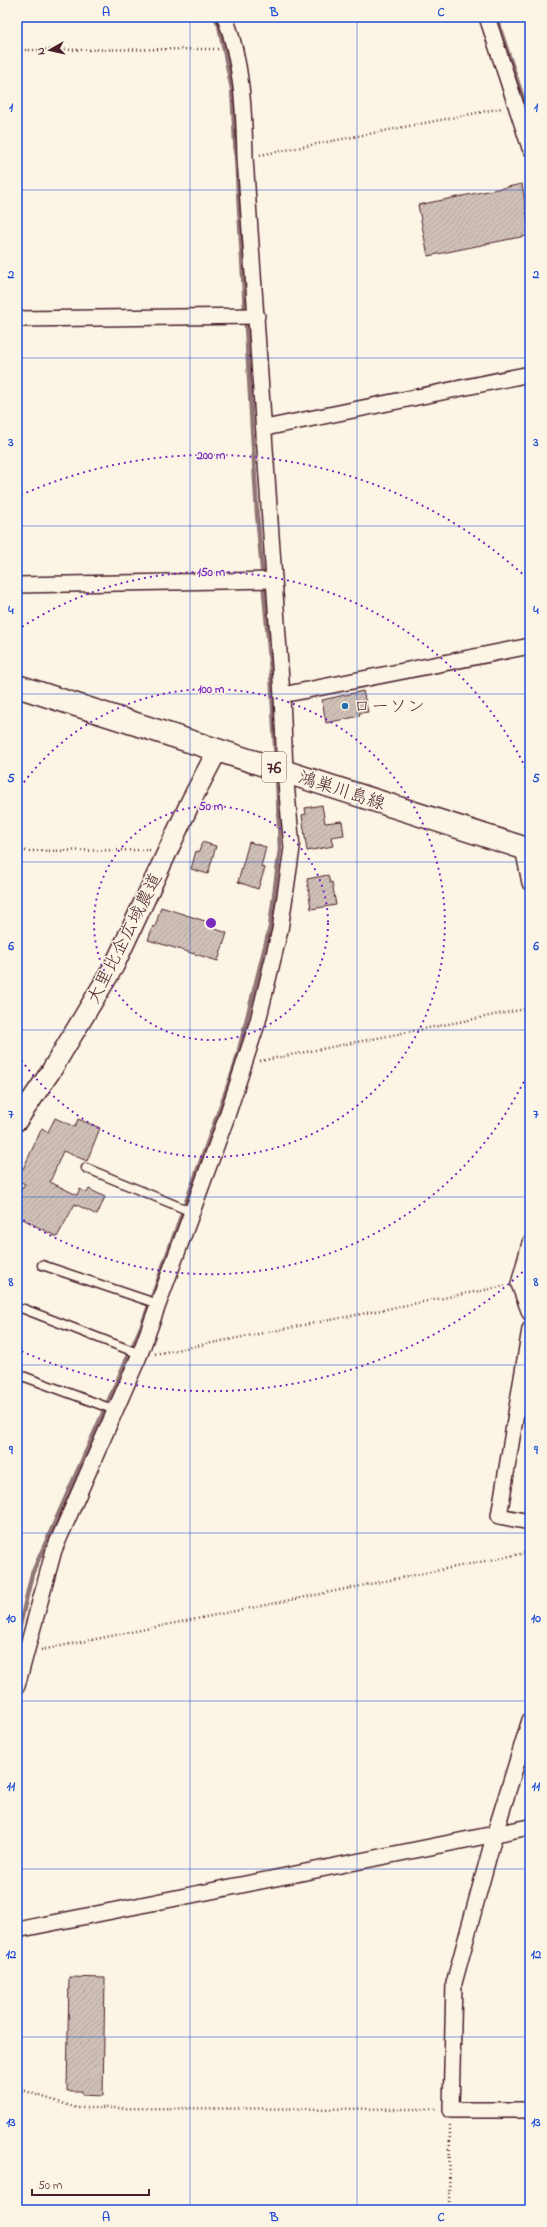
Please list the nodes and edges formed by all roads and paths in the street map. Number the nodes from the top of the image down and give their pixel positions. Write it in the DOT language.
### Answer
graph roads {
  1 [pos="226,17"];
  2 [pos="487,17"];
  3 [pos="234,49"];
  4 [pos="17,50"];
  5 [pos="516,105"];
  6 [pos="530,148"];
  7 [pos="245,158"];
  8 [pos="257,316"];
  9 [pos="17,319"];
  10 [pos="530,374"];
  11 [pos="264,428"];
  12 [pos="274,580"];
  13 [pos="17,585"];
  14 [pos="530,646"];
  15 [pos="17,686"];
  16 [pos="282,696"];
  17 [pos="218,749"];
  18 [pos="285,771"];
  19 [pos="527,849"];
  20 [pos="168,850"];
  21 [pos="17,851"];
  22 [pos="530,883"];
  23 [pos="530,1008"];
  24 [pos="245,1064"];
  25 [pos="17,1120"];
  26 [pos="86,1168"];
  27 [pos="192,1212"];
  28 [pos="530,1243"];
  29 [pos="42,1265"];
  30 [pos="519,1284"];
  31 [pos="158,1304"];
  32 [pos="24,1309"];
  33 [pos="530,1313"];
  34 [pos="530,1329"];
  35 [pos="140,1354"];
  36 [pos="17,1374"];
  37 [pos="115,1410"];
  38 [pos="530,1522"];
  39 [pos="530,1552"];
  40 [pos="25,1653"];
  41 [pos="17,1686"];
  42 [pos="530,1720"];
  43 [pos="530,1827"];
  44 [pos="495,1833"];
  45 [pos="17,1930"];
  46 [pos="17,2092"];
  47 [pos="450,2110"];
  48 [pos="530,2110"];
  49 [pos="449,2210"];
  1 -- 3 [label="street"];
  2 -- 5 [label="street"];
  3 -- 4 [label="path"];
  3 -- 7 [label="street"];
  5 -- 6 [label="street"];
  5 -- 7 [label="path"];
  7 -- 8 [label="street"];
  8 -- 9 [label="street"];
  8 -- 11 [label="street"];
  10 -- 11 [label="street"];
  11 -- 12 [label="street"];
  12 -- 13 [label="street"];
  12 -- 16 [label="street"];
  14 -- 16 [label="street"];
  15 -- 17 [label="main road, 鴻巣川島線 / 76"];
  16 -- 18 [label="street"];
  17 -- 18 [label="main road, 鴻巣川島線 / 76"];
  17 -- 20 [label="street, 大里比企広域農道"];
  18 -- 19 [label="main road, 鴻巣川島線 / 76"];
  18 -- 24 [label="street"];
  19 -- 22 [label="street"];
  20 -- 21 [label="path"];
  20 -- 25 [label="street, 大里比企広域農道"];
  23 -- 24 [label="path"];
  24 -- 27 [label="street"];
  26 -- 27 [label="lane"];
  27 -- 31 [label="street"];
  28 -- 30 [label="street"];
  29 -- 31 [label="lane"];
  30 -- 33 [label="street"];
  30 -- 35 [label="path"];
  31 -- 35 [label="street"];
  32 -- 35 [label="lane"];
  34 -- 38 [label="street"];
  35 -- 37 [label="street"];
  36 -- 37 [label="lane"];
  37 -- 40 [label="street"];
  39 -- 40 [label="path"];
  40 -- 41 [label="street"];
  42 -- 44 [label="street"];
  43 -- 44 [label="street"];
  44 -- 45 [label="street"];
  44 -- 47 [label="street"];
  46 -- 47 [label="path"];
  47 -- 48 [label="street"];
  47 -- 49 [label="path"];
}
